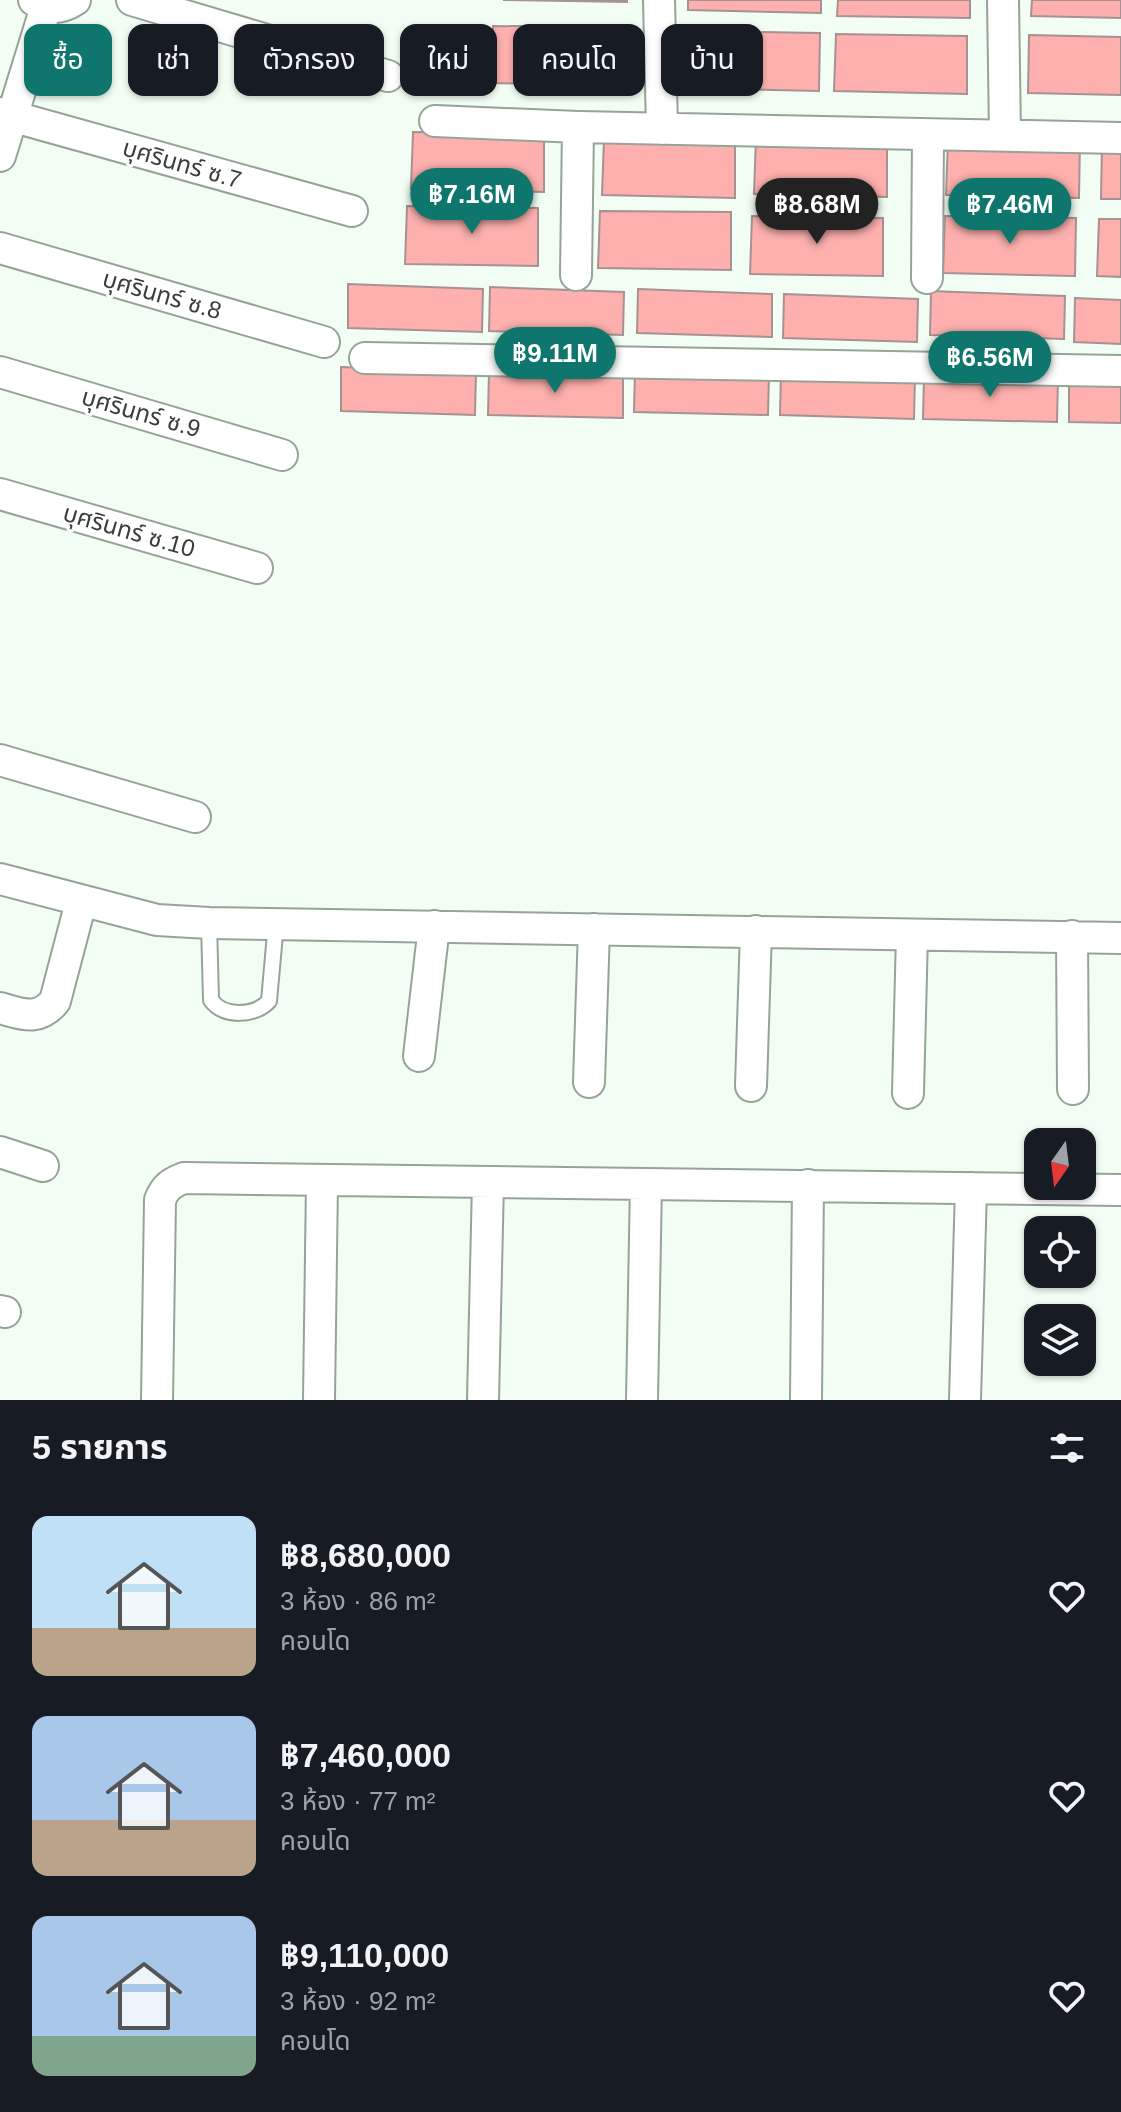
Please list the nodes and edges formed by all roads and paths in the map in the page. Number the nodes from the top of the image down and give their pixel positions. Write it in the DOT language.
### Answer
graph roads {
  1 [pos="75,0"];
  2 [pos="132,0"];
  3 [pos="659,0"];
  4 [pos="1003,0"];
  5 [pos="40,3"];
  6 [pos="388,76"];
  7 [pos="6,115"];
  8 [pos="435,121"];
  9 [pos="578,127"];
  10 [pos="662,129"];
  11 [pos="928,135"];
  12 [pos="1005,135"];
  13 [pos="1121,138"];
  14 [pos="0,156"];
  15 [pos="352,211"];
  16 [pos="0,248"];
  17 [pos="576,275"];
  18 [pos="927,278"];
  19 [pos="324,342"];
  20 [pos="365,358"];
  21 [pos="1121,371"];
  22 [pos="0,372"];
  23 [pos="282,455"];
  24 [pos="0,494"];
  25 [pos="257,568"];
  26 [pos="0,760"];
  27 [pos="195,817"];
  28 [pos="0,879"];
  29 [pos="81,902"];
  30 [pos="276,922"];
  31 [pos="209,923"];
  32 [pos="434,926"];
  33 [pos="594,929"];
  34 [pos="756,931"];
  35 [pos="912,935"];
  36 [pos="1072,936"];
  37 [pos="1121,938"];
  38 [pos="0,1008"];
  39 [pos="419,1056"];
  40 [pos="589,1082"];
  41 [pos="751,1086"];
  42 [pos="1073,1089"];
  43 [pos="908,1093"];
  44 [pos="0,1152"];
  45 [pos="43,1166"];
  46 [pos="322,1181"];
  47 [pos="488,1182"];
  48 [pos="646,1184"];
  49 [pos="808,1185"];
  50 [pos="971,1188"];
  51 [pos="1121,1190"];
  52 [pos="157,1400"];
  53 [pos="319,1400"];
  54 [pos="483,1400"];
  55 [pos="642,1400"];
  56 [pos="806,1400"];
  57 [pos="965,1400"];
  1 -- 5 [label="street"];
  2 -- 6 [label="street"];
  3 -- 10 [label="street"];
  4 -- 12 [label="street"];
  5 -- 7 [label="street"];
  7 -- 14 [label="street"];
  7 -- 15 [label="street, บุศรินทร์ ซ.7"];
  8 -- 9 [label="street"];
  9 -- 10 [label="street"];
  9 -- 17 [label="street"];
  10 -- 11 [label="street"];
  11 -- 12 [label="street"];
  11 -- 18 [label="street"];
  12 -- 13 [label="street"];
  16 -- 19 [label="street, บุศรินทร์ ซ.8"];
  20 -- 21 [label="street"];
  22 -- 23 [label="street, บุศรินทร์ ซ.9"];
  24 -- 25 [label="street, บุศรินทร์ ซ.10"];
  26 -- 27 [label="street"];
  28 -- 29 [label="street"];
  29 -- 31 [label="street"];
  29 -- 38 [label="street"];
  30 -- 31 [label="street"];
  30 -- 31 [label="lane"];
  30 -- 32 [label="street"];
  32 -- 33 [label="street"];
  32 -- 39 [label="street"];
  33 -- 34 [label="street"];
  33 -- 40 [label="street"];
  34 -- 35 [label="street"];
  34 -- 41 [label="street"];
  35 -- 36 [label="street"];
  35 -- 43 [label="street"];
  36 -- 37 [label="street"];
  36 -- 42 [label="street"];
  44 -- 45 [label="street"];
  46 -- 47 [label="street"];
  46 -- 52 [label="street"];
  46 -- 53 [label="street"];
  47 -- 48 [label="street"];
  47 -- 54 [label="street"];
  48 -- 49 [label="street"];
  48 -- 55 [label="street"];
  49 -- 50 [label="street"];
  49 -- 56 [label="street"];
  50 -- 51 [label="street"];
  50 -- 57 [label="street"];
}
